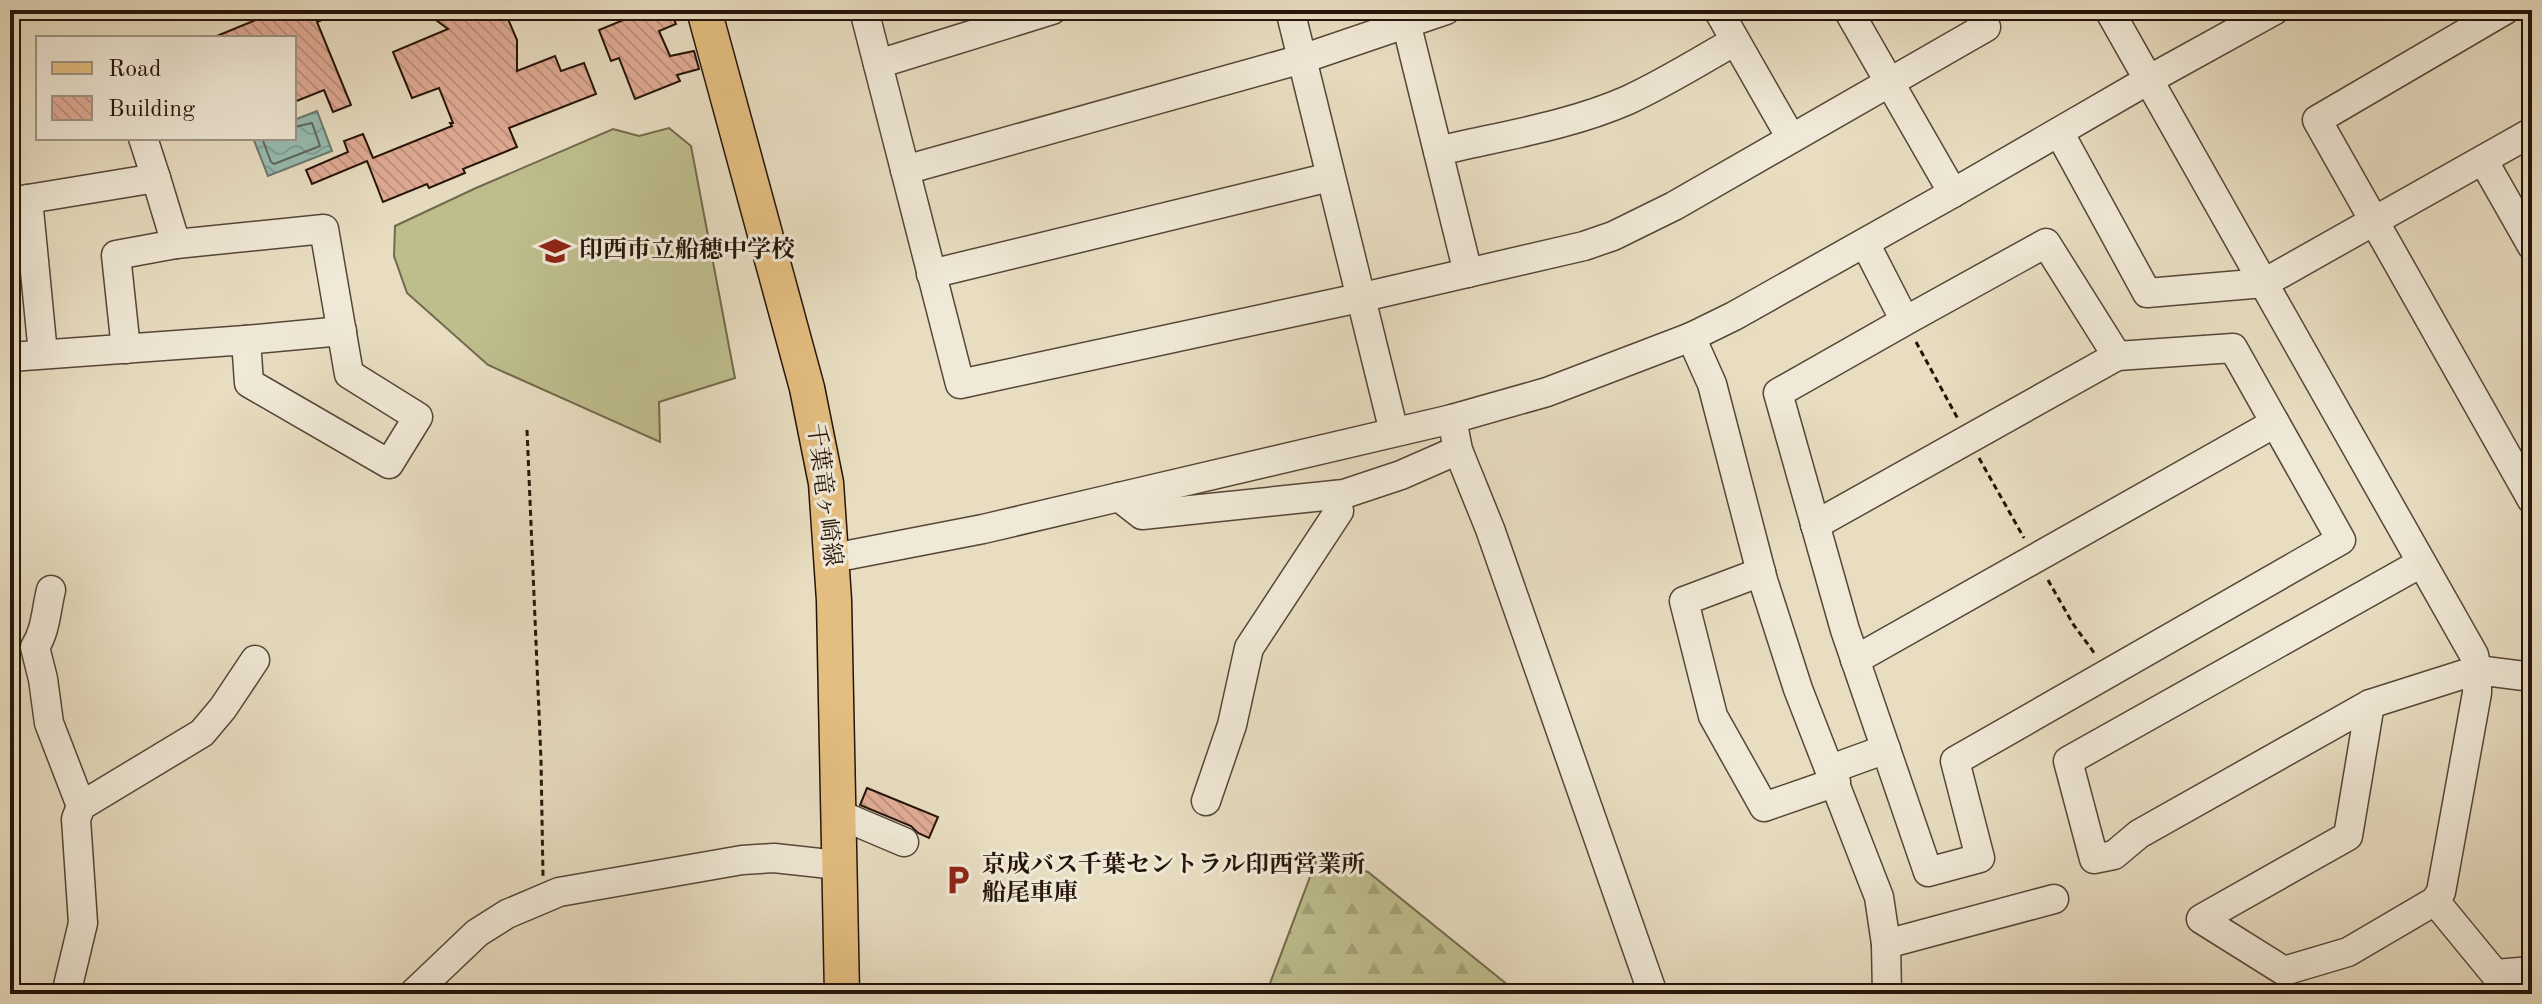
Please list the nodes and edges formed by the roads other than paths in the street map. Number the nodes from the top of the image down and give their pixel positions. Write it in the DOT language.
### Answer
graph roads {
  1 [pos="704,10"];
  2 [pos="864,10"];
  3 [pos="1052,10"];
  4 [pos="1290,10"];
  5 [pos="1446,10"];
  6 [pos="1718,10"];
  7 [pos="1848,10"];
  8 [pos="1977,10"];
  9 [pos="2109,10"];
  10 [pos="2275,10"];
  11 [pos="2505,10"];
  12 [pos="1405,17"];
  13 [pos="1735,41"];
  14 [pos="1302,59"];
  15 [pos="878,64"];
  16 [pos="2150,79"];
  17 [pos="1890,82"];
  18 [pos="2059,132"];
  19 [pos="2532,132"];
  20 [pos="1791,138"];
  21 [pos="144,140"];
  22 [pos="1438,151"];
  23 [pos="2483,160"];
  24 [pos="905,170"];
  25 [pos="1330,177"];
  26 [pos="156,178"];
  27 [pos="1953,193"];
  28 [pos="19,201"];
  29 [pos="2373,220"];
  30 [pos="1865,243"];
  31 [pos="176,244"];
  32 [pos="2532,246"];
  33 [pos="1468,273"];
  34 [pos="931,274"];
  35 [pos="2264,283"];
  36 [pos="1359,298"];
  37 [pos="1905,321"];
  38 [pos="342,331"];
  39 [pos="1691,337"];
  40 [pos="246,340"];
  41 [pos="126,349"];
  42 [pos="43,354"];
  43 [pos="2117,356"];
  44 [pos="10,357"];
  45 [pos="1452,419"];
  46 [pos="2275,423"];
  47 [pos="1394,432"];
  48 [pos="1458,450"];
  49 [pos="1335,495"];
  50 [pos="1119,497"];
  51 [pos="2532,500"];
  52 [pos="1815,525"];
  53 [pos="833,558"];
  54 [pos="2421,563"];
  55 [pos="1761,572"];
  56 [pos="51,590"];
  57 [pos="255,660"];
  58 [pos="1855,660"];
  59 [pos="2477,670"];
  60 [pos="2532,677"];
  61 [pos="2370,704"];
  62 [pos="1886,749"];
  63 [pos="1833,775"];
  64 [pos="1206,801"];
  65 [pos="81,806"];
  66 [pos="838,814"];
  67 [pos="904,842"];
  68 [pos="838,865"];
  69 [pos="2054,899"];
  70 [pos="2435,901"];
  71 [pos="1886,944"];
  72 [pos="2532,971"];
  73 [pos="66,994"];
  74 [pos="413,994"];
  75 [pos="842,994"];
  76 [pos="1653,994"];
  77 [pos="1887,994"];
  1 -- 53 [label="main road, 千葉竜ヶ崎線"];
  2 -- 15 [label="street"];
  3 -- 15 [label="street"];
  4 -- 14 [label="street"];
  5 -- 12 [label="street"];
  6 -- 13 [label="street"];
  7 -- 17 [label="street"];
  8 -- 17 [label="street"];
  9 -- 16 [label="street"];
  10 -- 16 [label="street"];
  11 -- 29 [label="street"];
  12 -- 14 [label="street"];
  12 -- 22 [label="street"];
  13 -- 20 [label="street"];
  13 -- 22 [label="street"];
  14 -- 24 [label="street"];
  14 -- 25 [label="street"];
  15 -- 24 [label="street"];
  16 -- 18 [label="street"];
  16 -- 35 [label="street"];
  17 -- 20 [label="street"];
  17 -- 27 [label="street"];
  18 -- 27 [label="street"];
  18 -- 35 [label="street"];
  19 -- 23 [label="street"];
  20 -- 33 [label="street"];
  21 -- 26 [label="street"];
  22 -- 33 [label="street"];
  23 -- 29 [label="street"];
  23 -- 32 [label="street"];
  24 -- 34 [label="street"];
  25 -- 34 [label="street"];
  25 -- 36 [label="street"];
  26 -- 28 [label="street"];
  26 -- 31 [label="street"];
  27 -- 30 [label="street"];
  28 -- 42 [label="street"];
  29 -- 35 [label="street"];
  29 -- 51 [label="street"];
  30 -- 37 [label="street"];
  30 -- 39 [label="street"];
  31 -- 38 [label="street"];
  31 -- 41 [label="street"];
  33 -- 36 [label="street"];
  34 -- 36 [label="street"];
  35 -- 54 [label="street"];
  36 -- 47 [label="street"];
  37 -- 43 [label="street"];
  37 -- 52 [label="street"];
  38 -- 40 [label="street"];
  38 -- 40 [label="street"];
  39 -- 45 [label="street"];
  39 -- 55 [label="street"];
  40 -- 41 [label="street"];
  41 -- 42 [label="street"];
  42 -- 44 [label="street"];
  43 -- 46 [label="street"];
  43 -- 52 [label="street"];
  45 -- 47 [label="street"];
  45 -- 48 [label="street"];
  46 -- 58 [label="street"];
  46 -- 62 [label="street"];
  47 -- 50 [label="street"];
  48 -- 49 [label="street"];
  48 -- 76 [label="street"];
  49 -- 50 [label="street"];
  49 -- 64 [label="street"];
  50 -- 53 [label="street"];
  52 -- 58 [label="street"];
  53 -- 66 [label="main road, 千葉竜ヶ崎線"];
  54 -- 59 [label="street"];
  54 -- 61 [label="street"];
  55 -- 63 [label="street"];
  55 -- 63 [label="street"];
  56 -- 65 [label="street"];
  57 -- 65 [label="street"];
  58 -- 62 [label="street"];
  59 -- 60 [label="street"];
  59 -- 61 [label="street"];
  59 -- 70 [label="street"];
  61 -- 70 [label="street"];
  62 -- 63 [label="street"];
  63 -- 71 [label="street"];
  65 -- 73 [label="street"];
  66 -- 67 [label="street"];
  66 -- 68 [label="main road, 千葉竜ヶ崎線"];
  68 -- 74 [label="street"];
  68 -- 75 [label="main road, 千葉竜ヶ崎線"];
  69 -- 71 [label="street"];
  70 -- 72 [label="street"];
  71 -- 77 [label="street"];
}
